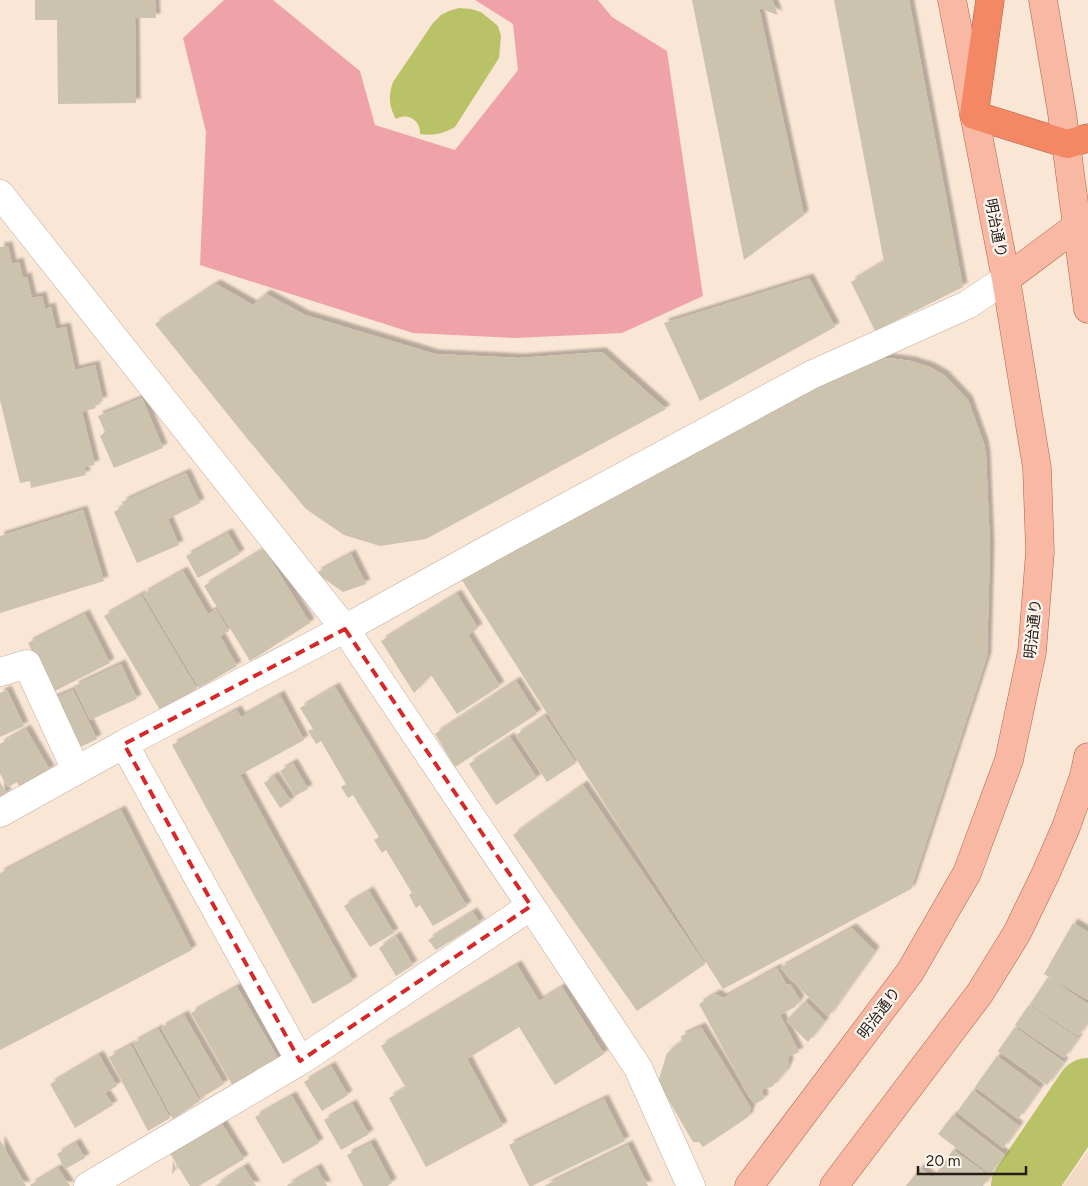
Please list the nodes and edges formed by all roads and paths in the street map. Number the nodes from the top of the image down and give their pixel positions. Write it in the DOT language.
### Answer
graph roads {
  1 [pos="952,0"];
  2 [pos="990,0"];
  3 [pos="1043,0"];
  4 [pos="974,115"];
  5 [pos="1077,141"];
  6 [pos="0,194"];
  7 [pos="1083,223"];
  8 [pos="1006,279"];
  9 [pos="1088,309"];
  10 [pos="345,629"];
  11 [pos="0,672"];
  12 [pos="124,744"];
  13 [pos="76,770"];
  14 [pos="1087,770"];
  15 [pos="0,813"];
  16 [pos="531,906"];
  17 [pos="300,1061"];
  18 [pos="88,1186"];
  19 [pos="691,1186"];
  20 [pos="749,1186"];
  21 [pos="834,1186"];
  1 -- 4 [label="main road, 明治通り"];
  2 -- 4 [label="highway"];
  3 -- 5 [label="main road"];
  4 -- 5 [label="highway"];
  4 -- 8 [label="main road, 明治通り"];
  5 -- 7 [label="main road"];
  6 -- 10 [label="street"];
  7 -- 8 [label="main road"];
  7 -- 9 [label="main road"];
  8 -- 10 [label="street"];
  8 -- 20 [label="main road, 明治通り"];
  10 -- 12 [label="street"];
  10 -- 16 [label="street"];
  11 -- 13 [label="street"];
  12 -- 13 [label="street"];
  12 -- 17 [label="street"];
  13 -- 15 [label="street"];
  14 -- 21 [label="main road"];
  16 -- 17 [label="street"];
  16 -- 19 [label="street"];
  17 -- 18 [label="street"];
}
